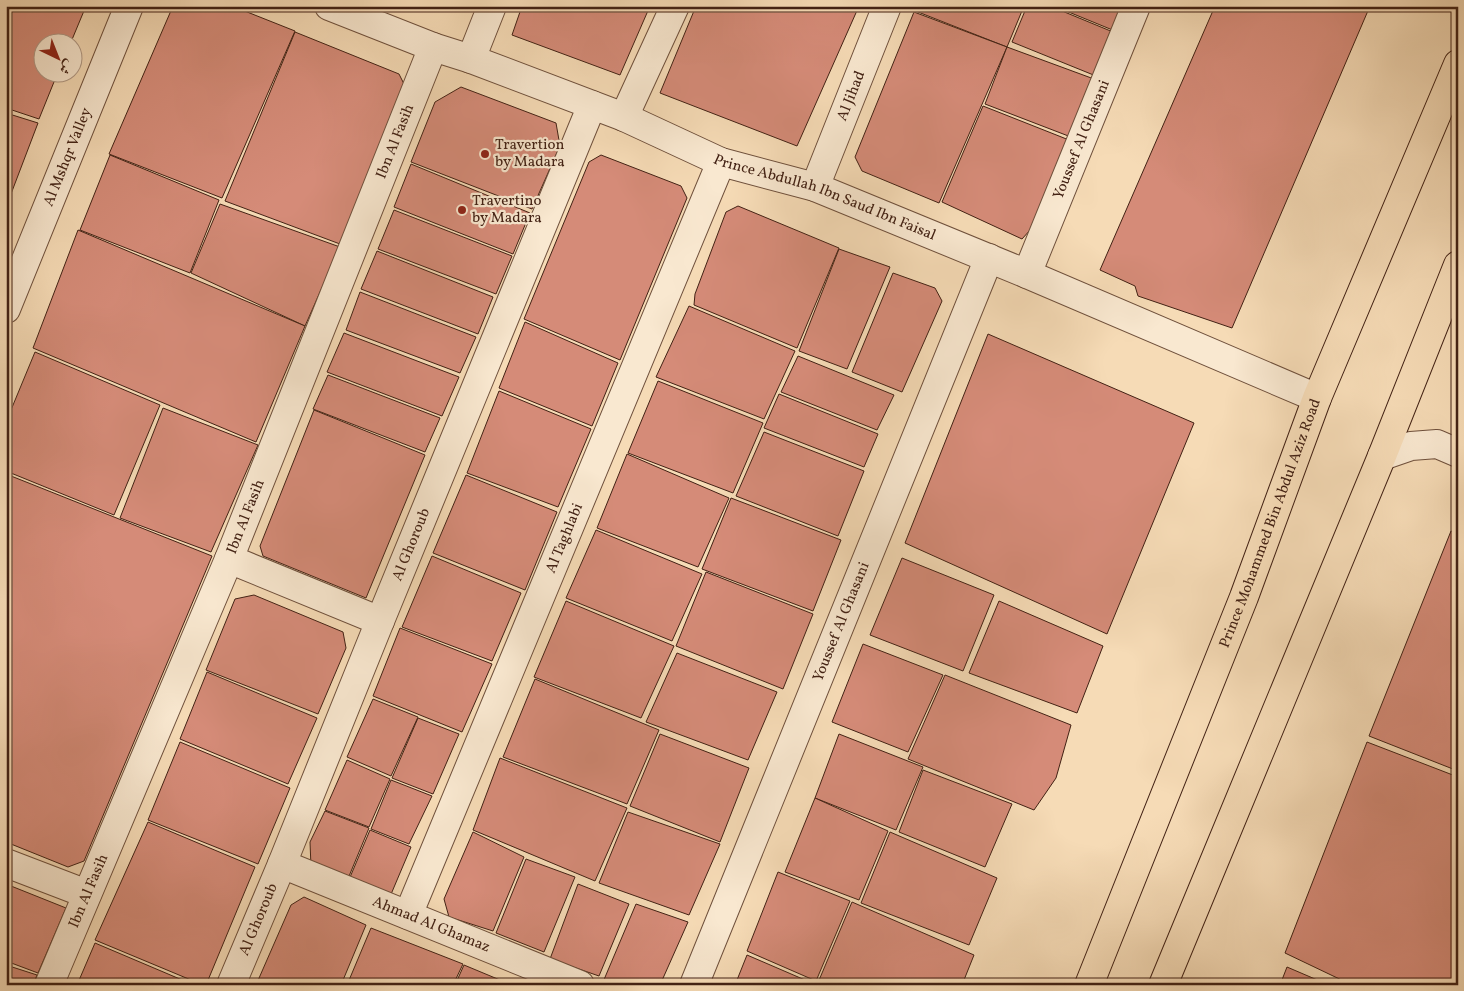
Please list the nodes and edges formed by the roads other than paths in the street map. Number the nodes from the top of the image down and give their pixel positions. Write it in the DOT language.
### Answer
graph roads {
  1 [pos="129,6"];
  2 [pos="328,6"];
  3 [pos="492,6"];
  4 [pos="674,6"];
  5 [pos="887,6"];
  6 [pos="1136,6"];
  7 [pos="433,47"];
  8 [pos="471,59"];
  9 [pos="1458,64"];
  10 [pos="592,105"];
  11 [pos="624,117"];
  12 [pos="721,162"];
  13 [pos="815,187"];
  14 [pos="989,258"];
  15 [pos="1458,265"];
  16 [pos="1027,274"];
  17 [pos="8,301"];
  18 [pos="1318,398"];
  19 [pos="1458,453"];
  20 [pos="1382,456"];
  21 [pos="229,560"];
  22 [pos="380,621"];
  23 [pos="6,863"];
  24 [pos="282,864"];
  25 [pos="87,894"];
  26 [pos="408,915"];
  27 [pos="49,985"];
  28 [pos="231,985"];
  29 [pos="580,985"];
  30 [pos="694,985"];
  31 [pos="1089,985"];
  32 [pos="1163,985"];
  1 -- 17 [label="street, Al Mshqr Valley"];
  2 -- 7 [label="street, Prince Abdullah Ibn Saud Ibn Faisal"];
  3 -- 8 [label="street"];
  4 -- 11 [label="street"];
  5 -- 13 [label="street, Al Jihad"];
  6 -- 16 [label="street, Youssef Al Ghasani"];
  7 -- 8 [label="street, Prince Abdullah Ibn Saud Ibn Faisal"];
  7 -- 21 [label="street, Ibn Al Fasih"];
  8 -- 10 [label="street, Prince Abdullah Ibn Saud Ibn Faisal"];
  9 -- 18 [label="main road, Prince Mohammed Bin Abdul Aziz Road"];
  10 -- 11 [label="street, Prince Abdullah Ibn Saud Ibn Faisal"];
  10 -- 22 [label="street, Al Ghoroub"];
  11 -- 12 [label="street, Prince Abdullah Ibn Saud Ibn Faisal"];
  12 -- 13 [label="street, Prince Abdullah Ibn Saud Ibn Faisal"];
  12 -- 26 [label="street, Al Taghlabi"];
  13 -- 14 [label="street, Prince Abdullah Ibn Saud Ibn Faisal"];
  14 -- 16 [label="street, Prince Abdullah Ibn Saud Ibn Faisal"];
  14 -- 30 [label="street, Youssef Al Ghasani"];
  15 -- 20 [label="main road"];
  16 -- 18 [label="street, Prince Abdullah Ibn Saud Ibn Faisal"];
  18 -- 31 [label="main road, Prince Mohammed Bin Abdul Aziz Road"];
  19 -- 20 [label="street"];
  20 -- 32 [label="main road"];
  21 -- 22 [label="street"];
  21 -- 25 [label="street, Ibn Al Fasih"];
  22 -- 24 [label="street, Al Ghoroub"];
  23 -- 25 [label="street"];
  24 -- 26 [label="street, Ahmad Al Ghamaz"];
  24 -- 28 [label="street, Al Ghoroub"];
  25 -- 27 [label="street, Ibn Al Fasih"];
  26 -- 29 [label="street, Ahmad Al Ghamaz"];
}
